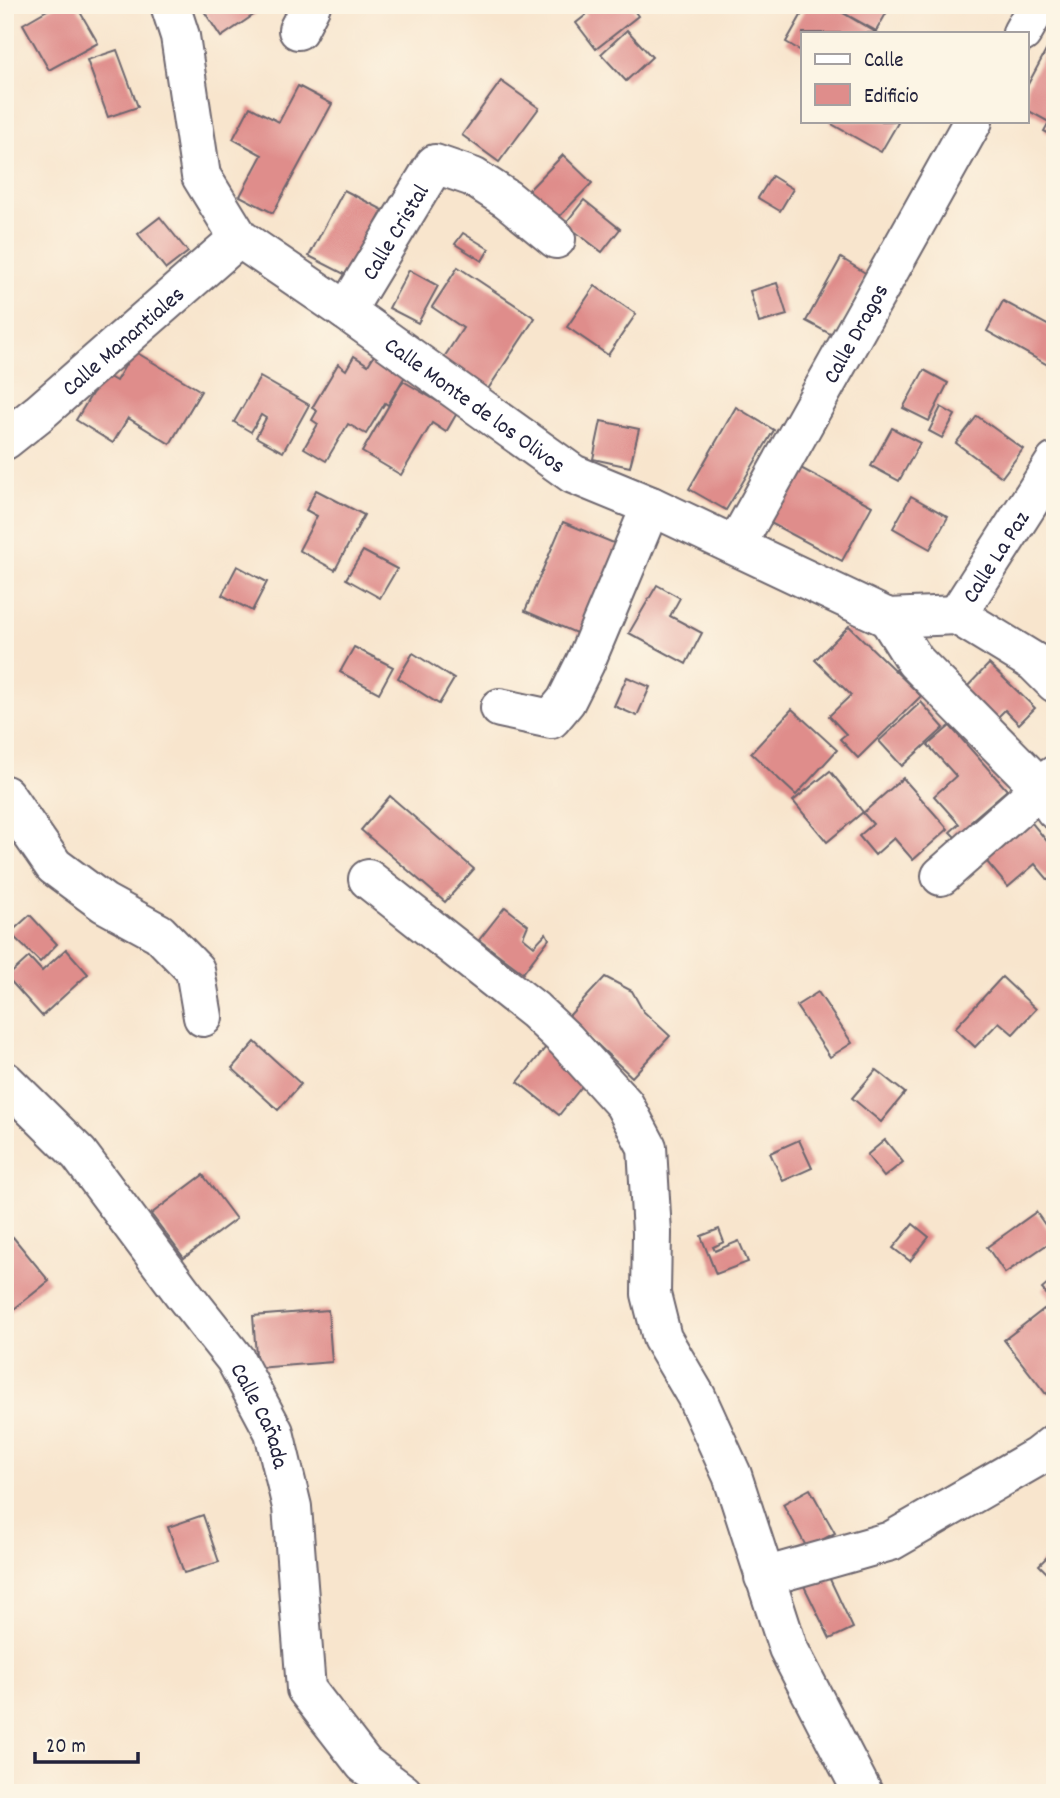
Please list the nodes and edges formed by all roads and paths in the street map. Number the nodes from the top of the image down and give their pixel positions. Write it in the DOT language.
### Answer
graph roads {
  1 [pos="170,5"];
  2 [pos="1038,5"];
  3 [pos="1023,32"];
  4 [pos="972,122"];
  5 [pos="239,238"];
  6 [pos="556,239"];
  7 [pos="346,311"];
  8 [pos="5,440"];
  9 [pos="1055,462"];
  10 [pos="650,506"];
  11 [pos="736,545"];
  12 [pos="957,615"];
  13 [pos="888,618"];
  14 [pos="1055,683"];
  15 [pos="500,708"];
  16 [pos="1050,791"];
  17 [pos="5,795"];
  18 [pos="941,876"];
  19 [pos="368,879"];
  20 [pos="203,1017"];
  21 [pos="5,1081"];
  22 [pos="1055,1443"];
  23 [pos="765,1577"];
  24 [pos="403,1793"];
  25 [pos="863,1793"];
  1 -- 5 [label="street, Calle Monte de los Olivos"];
  2 -- 3 [label="street"];
  4 -- 11 [label="street, Calle Dragos"];
  5 -- 7 [label="street, Calle Monte de los Olivos"];
  5 -- 8 [label="street, Calle Manantiales"];
  6 -- 7 [label="street, Calle Cristal"];
  7 -- 10 [label="street, Calle Monte de los Olivos"];
  9 -- 12 [label="street, Calle La Paz"];
  10 -- 11 [label="street, Calle Monte de los Olivos"];
  10 -- 15 [label="street"];
  11 -- 13 [label="street, Calle Monte de los Olivos"];
  12 -- 13 [label="street, Calle Monte de los Olivos"];
  12 -- 14 [label="street"];
  13 -- 16 [label="street"];
  16 -- 18 [label="street"];
  17 -- 20 [label="street"];
  19 -- 23 [label="street"];
  21 -- 24 [label="street, Calle Cañada"];
  22 -- 23 [label="street"];
  23 -- 25 [label="street"];
}
